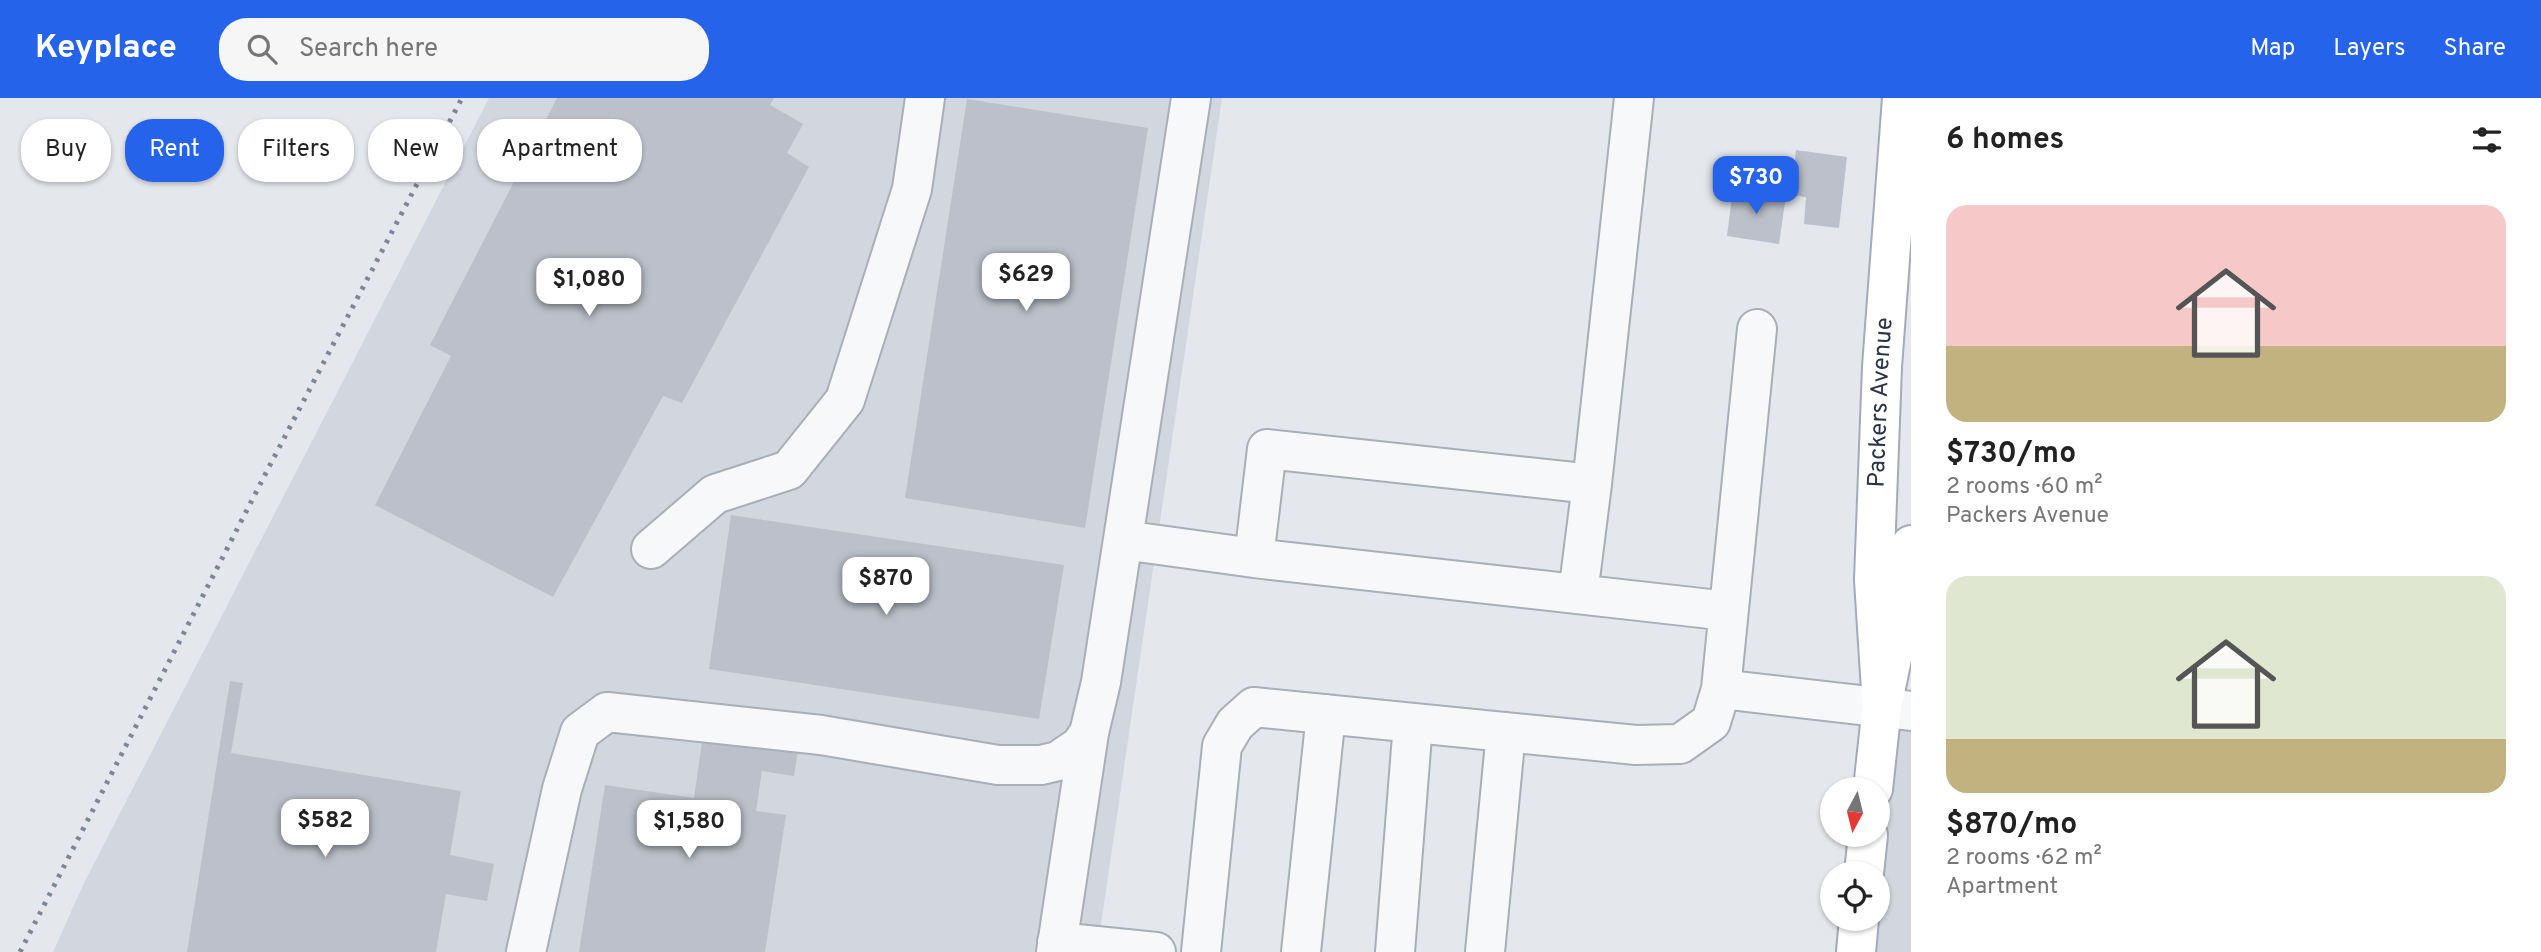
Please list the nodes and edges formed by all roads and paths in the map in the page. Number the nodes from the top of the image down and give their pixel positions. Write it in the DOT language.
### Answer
graph roads {
  1 [pos="925,98"];
  2 [pos="1191,98"];
  3 [pos="1634,98"];
  4 [pos="1902,98"];
  5 [pos="1757,329"];
  6 [pos="1591,484"];
  7 [pos="1123,540"];
  8 [pos="1911,545"];
  9 [pos="651,549"];
  10 [pos="1254,558"];
  11 [pos="1578,594"];
  12 [pos="1728,611"];
  13 [pos="1721,689"];
  14 [pos="1896,708"];
  15 [pos="1326,714"];
  16 [pos="1413,723"];
  17 [pos="1506,732"];
  18 [pos="1089,733"];
  19 [pos="1876,777"];
  20 [pos="1858,931"];
  21 [pos="1056,947"];
  22 [pos="526,952"];
  23 [pos="1156,952"];
  24 [pos="1201,952"];
  25 [pos="1301,952"];
  26 [pos="1395,952"];
  27 [pos="1485,952"];
  28 [pos="1856,952"];
  1 -- 9 [label="lane"];
  2 -- 7 [label="lane"];
  3 -- 6 [label="lane"];
  4 -- 14 [label="main road, Packers Avenue"];
  5 -- 12 [label="lane"];
  6 -- 10 [label="lane"];
  6 -- 11 [label="lane"];
  7 -- 10 [label="lane"];
  7 -- 18 [label="lane"];
  8 -- 14 [label="main road, Packers Avenue"];
  10 -- 11 [label="lane"];
  11 -- 12 [label="lane"];
  12 -- 13 [label="lane"];
  13 -- 14 [label="lane"];
  13 -- 17 [label="lane"];
  14 -- 19 [label="main road, Packers Avenue"];
  15 -- 16 [label="lane"];
  15 -- 24 [label="lane"];
  15 -- 25 [label="lane"];
  16 -- 17 [label="lane"];
  16 -- 26 [label="lane"];
  17 -- 27 [label="lane"];
  18 -- 21 [label="lane"];
  18 -- 22 [label="lane"];
  20 -- 28 [label="main road"];
  21 -- 23 [label="lane"];
}
